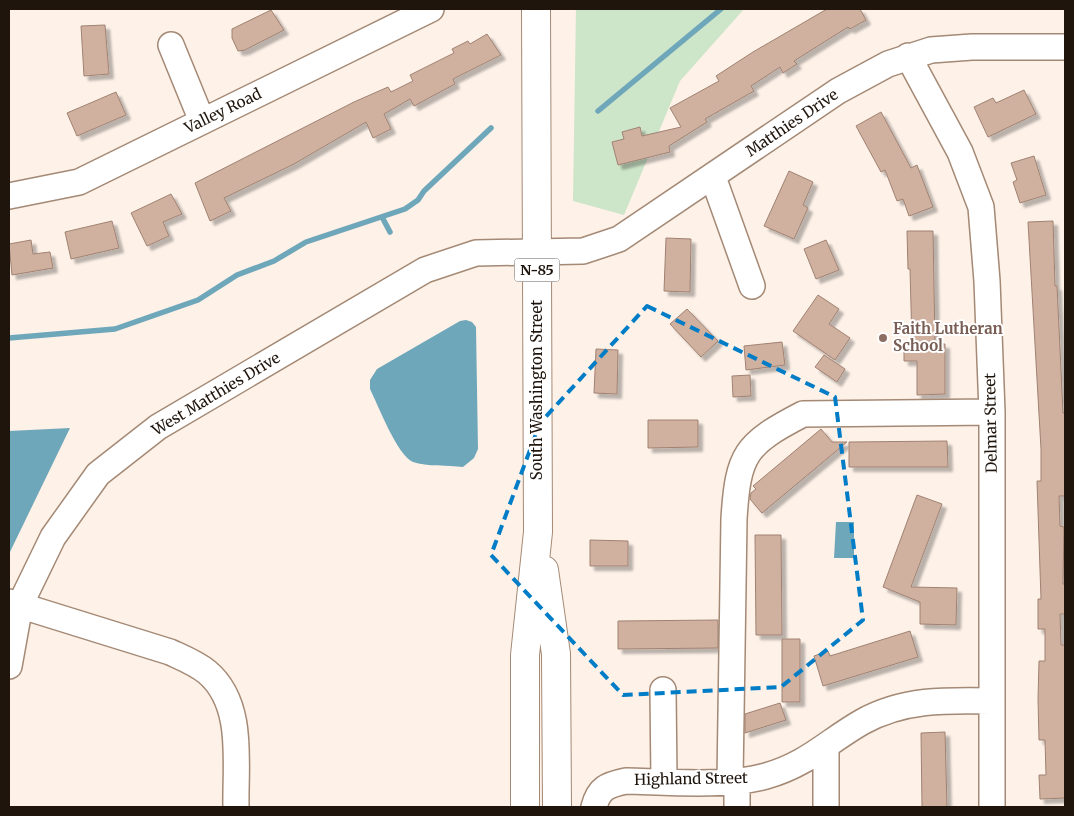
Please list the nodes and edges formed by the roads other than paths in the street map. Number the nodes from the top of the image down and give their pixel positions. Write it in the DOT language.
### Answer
graph roads {
  1 [pos="431,9"];
  2 [pos="536,9"];
  3 [pos="171,45"];
  4 [pos="1065,47"];
  5 [pos="908,56"];
  6 [pos="202,121"];
  7 [pos="713,177"];
  8 [pos="9,196"];
  9 [pos="536,254"];
  10 [pos="752,286"];
  11 [pos="992,412"];
  12 [pos="538,532"];
  13 [pos="15,603"];
  14 [pos="9,666"];
  15 [pos="663,690"];
  16 [pos="992,701"];
  17 [pos="826,748"];
  18 [pos="733,781"];
  19 [pos="664,782"];
  20 [pos="236,807"];
  21 [pos="525,807"];
  22 [pos="557,807"];
  23 [pos="594,807"];
  24 [pos="737,807"];
  25 [pos="826,807"];
  26 [pos="992,807"];
  1 -- 6 [label="street, Valley Road"];
  2 -- 9 [label="main road, South Washington Street / N-85"];
  3 -- 6 [label="street"];
  4 -- 5 [label="street, Matthies Drive"];
  5 -- 7 [label="street, Matthies Drive"];
  5 -- 11 [label="street, Delmar Street"];
  6 -- 8 [label="street, Valley Road"];
  7 -- 9 [label="street, Matthies Drive"];
  7 -- 10 [label="street"];
  9 -- 12 [label="main road, South Washington Street / N-85"];
  9 -- 13 [label="street, West Matthies Drive"];
  11 -- 16 [label="street, Delmar Street"];
  11 -- 18 [label="street"];
  12 -- 21 [label="main road, South Washington Street / N-85"];
  12 -- 22 [label="main road, South Washington Street / N-85"];
  13 -- 14 [label="street, West Matthies Drive"];
  13 -- 20 [label="street"];
  15 -- 19 [label="street"];
  16 -- 17 [label="street, Highland Street"];
  16 -- 26 [label="street, Delmar Street"];
  17 -- 18 [label="street, Highland Street"];
  17 -- 25 [label="street"];
  18 -- 19 [label="street, Highland Street"];
  18 -- 24 [label="street"];
  19 -- 23 [label="street, Highland Street"];
}
